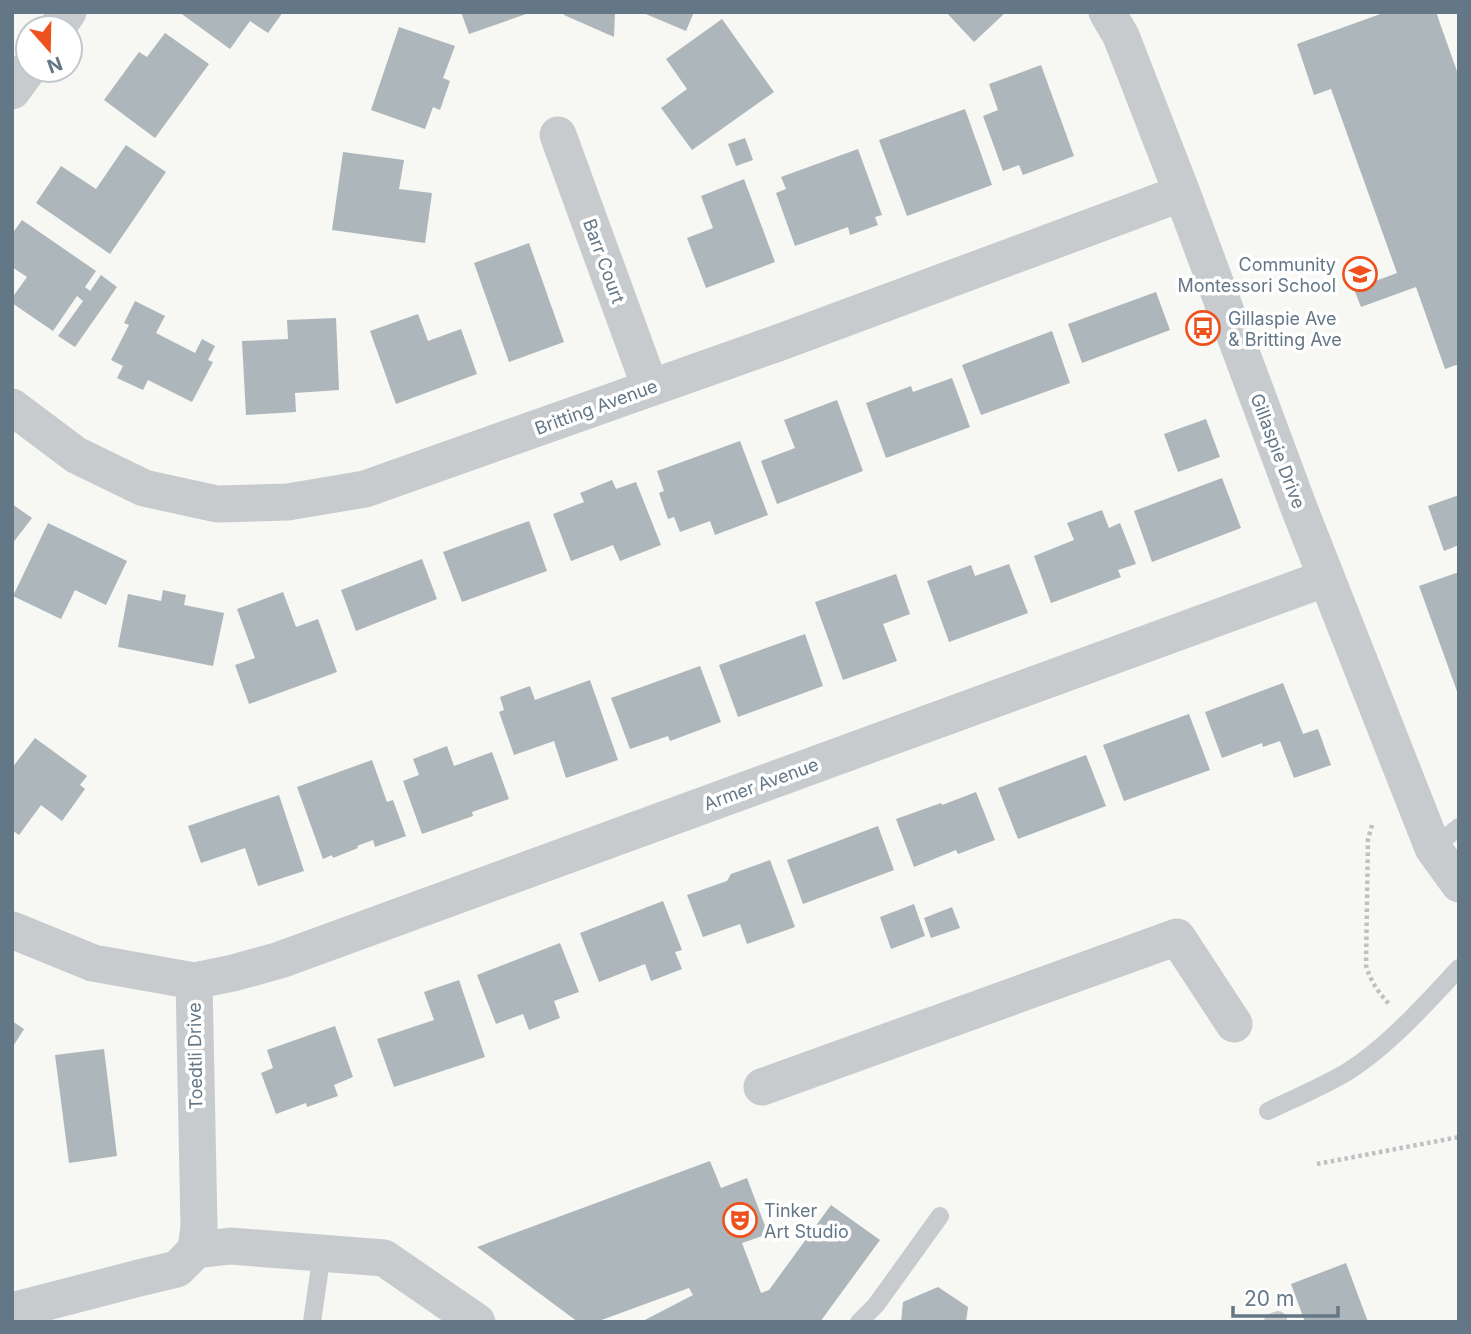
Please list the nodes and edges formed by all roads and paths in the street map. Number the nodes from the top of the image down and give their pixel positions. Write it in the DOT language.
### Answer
graph roads {
  1 [pos="1107,12"];
  2 [pos="558,135"];
  3 [pos="1182,193"];
  4 [pos="650,387"];
  5 [pos="12,407"];
  6 [pos="1326,578"];
  7 [pos="1372,825"];
  8 [pos="1446,838"];
  9 [pos="1459,884"];
  10 [pos="12,930"];
  11 [pos="1459,968"];
  12 [pos="194,981"];
  13 [pos="1406,1021"];
  14 [pos="1234,1024"];
  15 [pos="762,1087"];
  16 [pos="1268,1111"];
  17 [pos="1459,1137"];
  18 [pos="1317,1164"];
  19 [pos="940,1216"];
  20 [pos="322,1253"];
  21 [pos="187,1260"];
  22 [pos="12,1311"];
  23 [pos="312,1322"];
  24 [pos="477,1322"];
  25 [pos="859,1322"];
  1 -- 3 [label="street, Gillaspie Drive"];
  2 -- 4 [label="street, Barr Court"];
  3 -- 4 [label="street, Britting Avenue"];
  3 -- 6 [label="street, Gillaspie Drive"];
  4 -- 5 [label="street, Britting Avenue"];
  6 -- 8 [label="street, Gillaspie Drive"];
  6 -- 12 [label="street, Armer Avenue"];
  7 -- 13 [label="path"];
  8 -- 9 [label="street, Gillaspie Drive"];
  10 -- 12 [label="street, Toedtli Drive"];
  11 -- 13 [label="lane"];
  12 -- 21 [label="street, Toedtli Drive"];
  13 -- 16 [label="lane"];
  14 -- 15 [label="street"];
  17 -- 18 [label="path"];
  19 -- 25 [label="lane"];
  20 -- 21 [label="street"];
  20 -- 23 [label="lane"];
  20 -- 24 [label="street"];
  21 -- 22 [label="street"];
}
